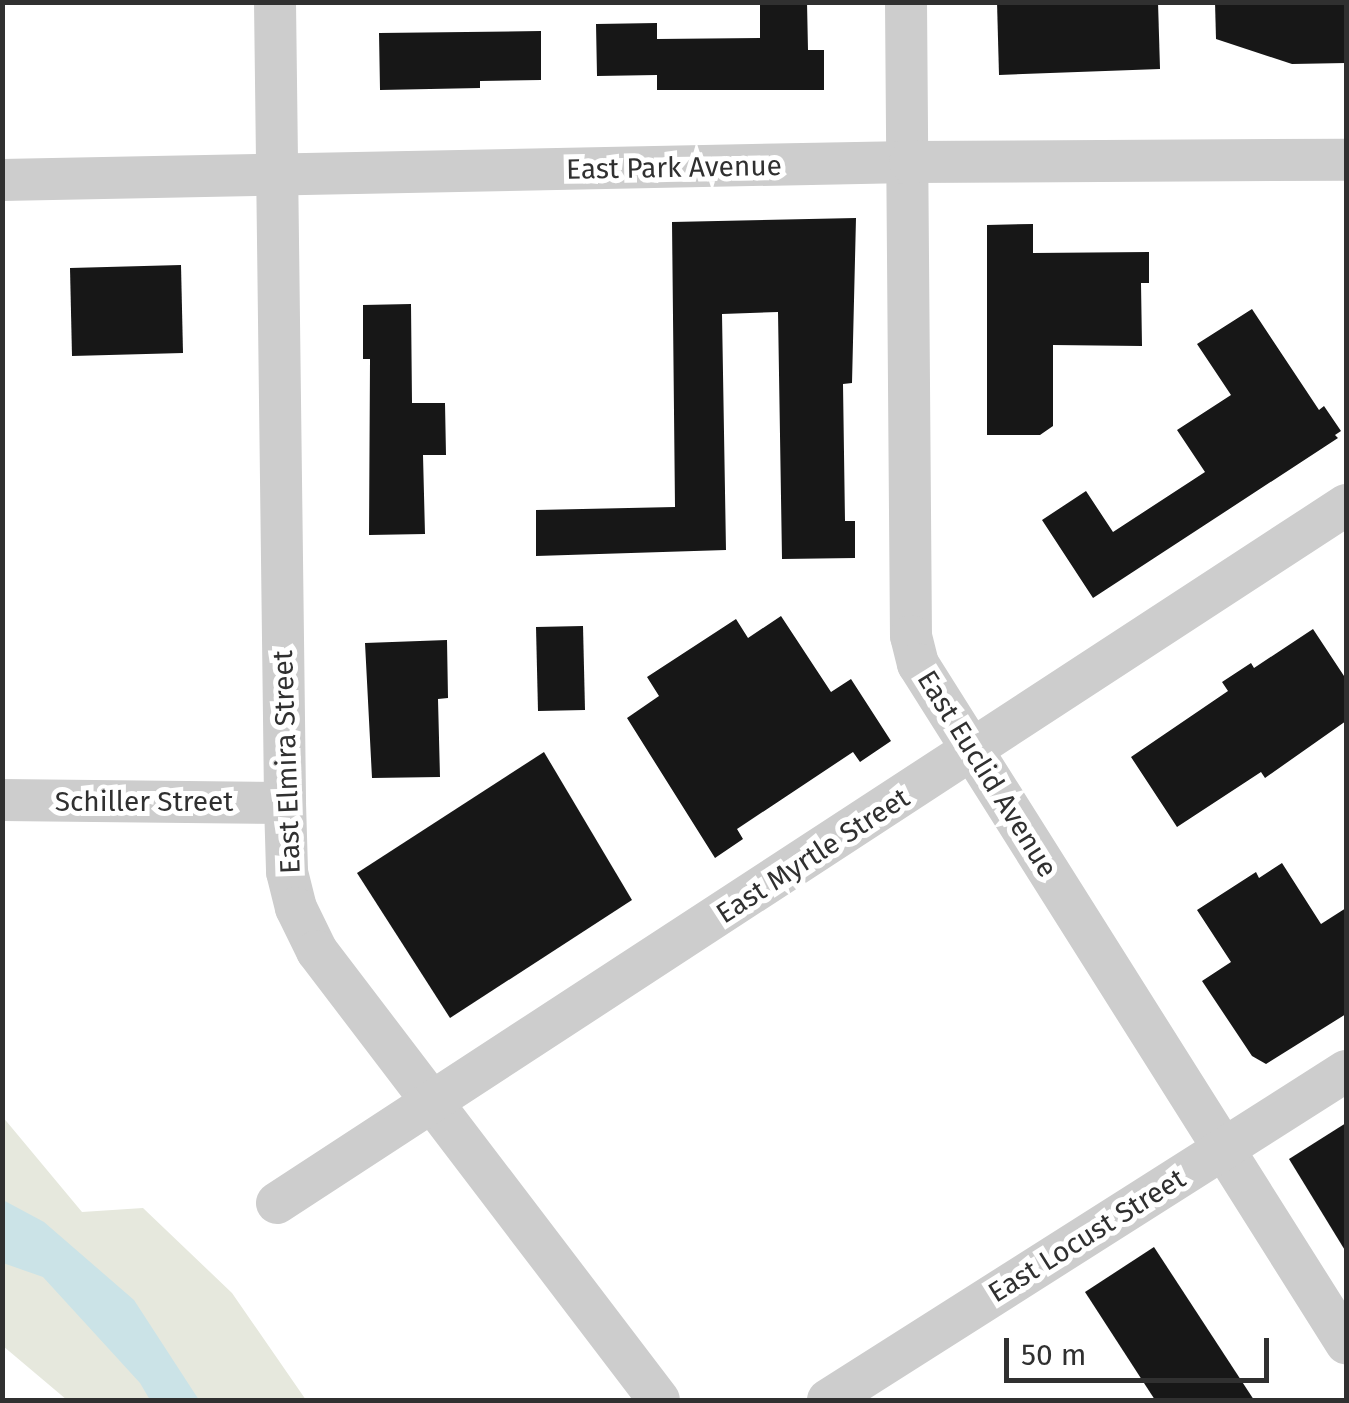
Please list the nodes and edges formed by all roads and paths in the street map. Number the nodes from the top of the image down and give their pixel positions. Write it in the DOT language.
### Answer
graph roads {
  1 [pos="275,2"];
  2 [pos="906,2"];
  3 [pos="1346,160"];
  4 [pos="910,162"];
  5 [pos="278,174"];
  6 [pos="2,180"];
  7 [pos="1346,505"];
  8 [pos="971,753"];
  9 [pos="2,800"];
  10 [pos="285,803"];
  11 [pos="1346,1071"];
  12 [pos="432,1103"];
  13 [pos="1225,1150"];
  14 [pos="277,1203"];
  15 [pos="1346,1343"];
  16 [pos="659,1400"];
  17 [pos="828,1400"];
  1 -- 5 [label="street, East Elmira Street"];
  2 -- 4 [label="street, East Euclid Avenue"];
  3 -- 4 [label="street, East Park Avenue"];
  4 -- 5 [label="street, East Park Avenue"];
  4 -- 8 [label="street, East Euclid Avenue"];
  5 -- 6 [label="street, East Park Avenue"];
  5 -- 10 [label="street, East Elmira Street"];
  7 -- 8 [label="street, East Myrtle Street"];
  8 -- 12 [label="street, East Myrtle Street"];
  8 -- 13 [label="street, East Euclid Avenue"];
  9 -- 10 [label="street, Schiller Street"];
  10 -- 12 [label="street, East Elmira Street"];
  11 -- 13 [label="street, East Locust Street"];
  12 -- 14 [label="street, East Myrtle Street"];
  12 -- 16 [label="street, East Elmira Street"];
  13 -- 15 [label="street, East Euclid Avenue"];
  13 -- 17 [label="street, East Locust Street"];
}
